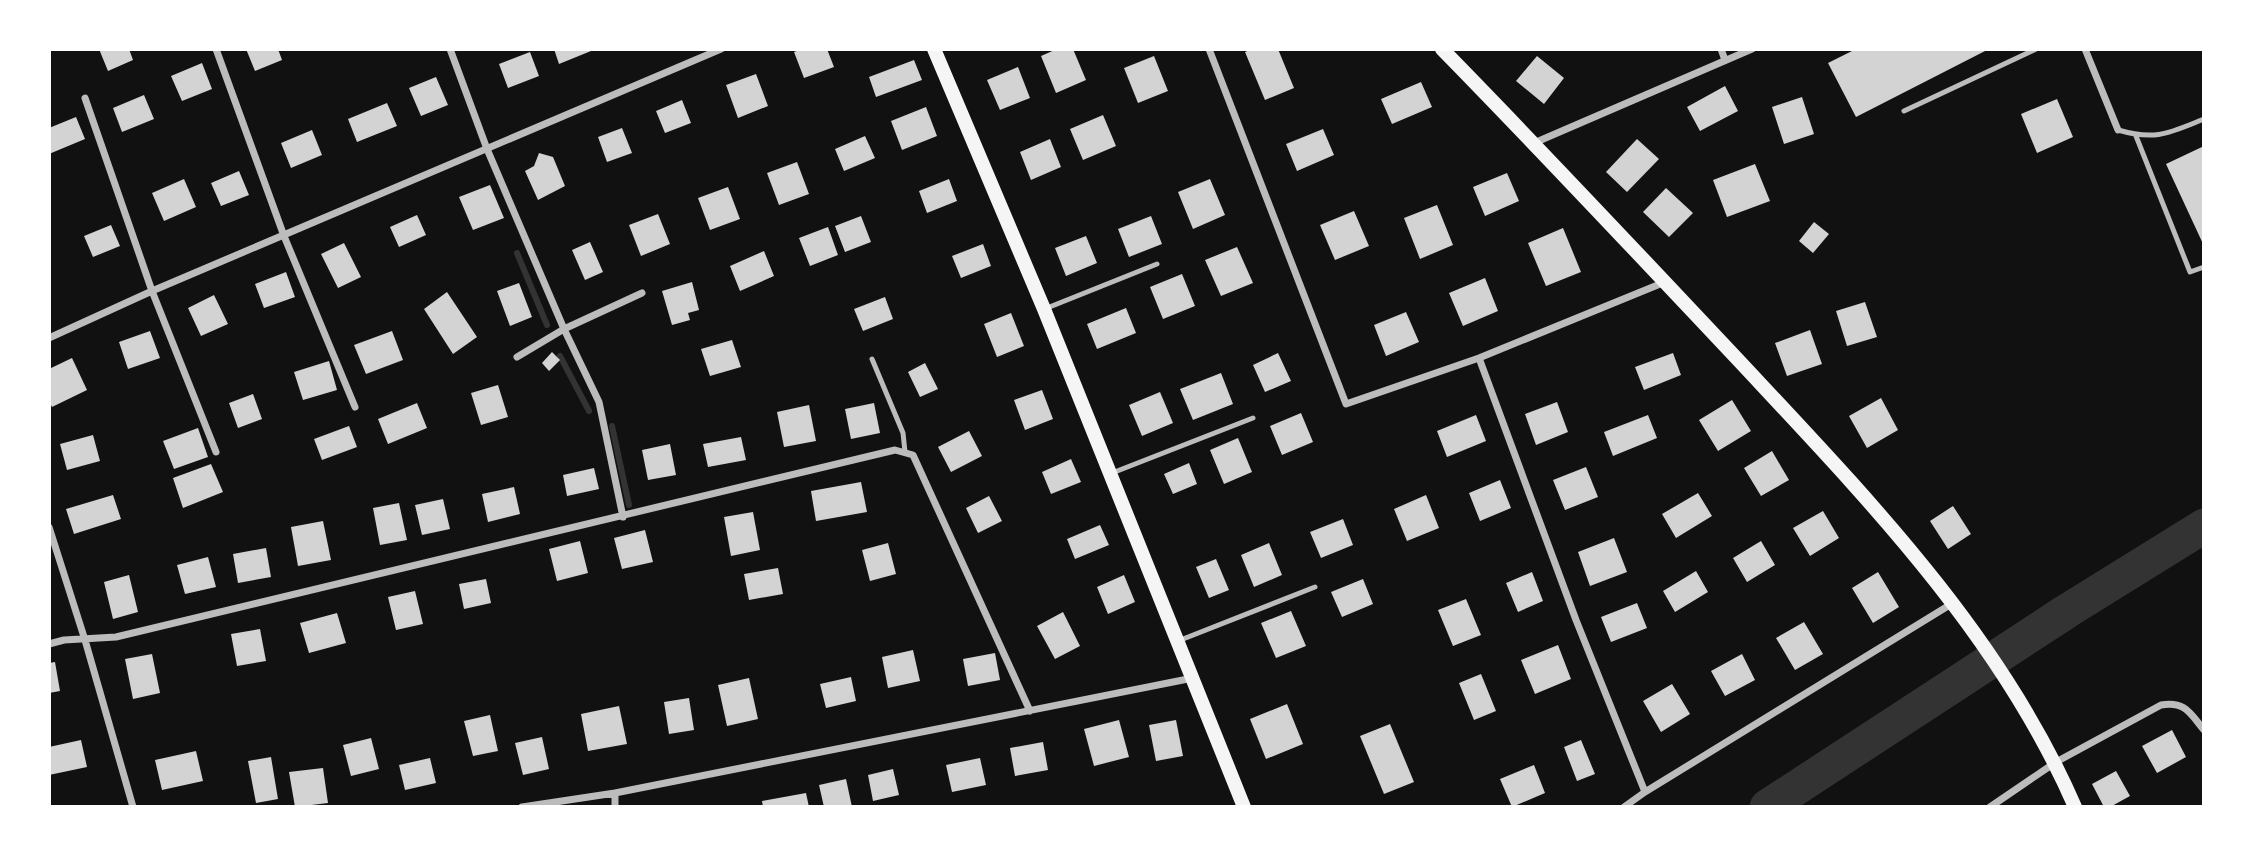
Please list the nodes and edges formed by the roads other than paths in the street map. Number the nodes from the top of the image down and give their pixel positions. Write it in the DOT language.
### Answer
graph roads {
  1 [pos="216,49"];
  2 [pos="450,49"];
  3 [pos="721,49"];
  4 [pos="934,49"];
  5 [pos="1209,49"];
  6 [pos="1442,49"];
  7 [pos="1721,49"];
  8 [pos="1752,49"];
  9 [pos="2036,49"];
  10 [pos="2085,49"];
  11 [pos="1726,61"];
  12 [pos="85,98"];
  13 [pos="1905,111"];
  14 [pos="2204,119"];
  15 [pos="2118,130"];
  16 [pos="2136,135"];
  17 [pos="1534,143"];
  18 [pos="487,149"];
  19 [pos="284,236"];
  20 [pos="1157,264"];
  21 [pos="2204,267"];
  22 [pos="1665,282"];
  23 [pos="152,291"];
  24 [pos="642,293"];
  25 [pos="1044,309"];
  26 [pos="564,329"];
  27 [pos="49,338"];
  28 [pos="517,357"];
  29 [pos="1479,358"];
  30 [pos="872,359"];
  31 [pos="355,407"];
  32 [pos="1253,418"];
  33 [pos="216,452"];
  34 [pos="905,452"];
  35 [pos="1109,474"];
  36 [pos="623,517"];
  37 [pos="49,527"];
  38 [pos="1315,587"];
  39 [pos="1953,603"];
  40 [pos="85,640"];
  41 [pos="1178,640"];
  42 [pos="49,644"];
  43 [pos="1194,678"];
  44 [pos="1030,710"];
  45 [pos="2204,730"];
  46 [pos="2056,762"];
  47 [pos="1645,792"];
  48 [pos="615,793"];
  49 [pos="132,807"];
  50 [pos="522,807"];
  51 [pos="615,807"];
  52 [pos="1244,807"];
  53 [pos="1625,807"];
  54 [pos="1990,807"];
  55 [pos="2075,807"];
  1 -- 19 [label="street"];
  2 -- 18 [label="street"];
  3 -- 18 [label="street"];
  4 -- 25 [label="main road"];
  5 -- 29 [label="street"];
  6 -- 17 [label="main road"];
  7 -- 11 [label="street"];
  8 -- 11 [label="street"];
  9 -- 13 [label="lane"];
  10 -- 15 [label="street"];
  11 -- 17 [label="street"];
  12 -- 23 [label="street"];
  14 -- 16 [label="lane"];
  15 -- 16 [label="lane"];
  16 -- 21 [label="lane"];
  17 -- 22 [label="main road"];
  18 -- 19 [label="street"];
  18 -- 26 [label="street"];
  19 -- 23 [label="street"];
  19 -- 31 [label="street"];
  20 -- 25 [label="lane"];
  22 -- 29 [label="street"];
  22 -- 39 [label="main road"];
  23 -- 27 [label="street"];
  23 -- 33 [label="street"];
  24 -- 26 [label="street"];
  25 -- 35 [label="main road"];
  26 -- 28 [label="street"];
  26 -- 36 [label="street"];
  29 -- 47 [label="street"];
  30 -- 34 [label="lane"];
  32 -- 35 [label="lane"];
  34 -- 36 [label="street"];
  34 -- 44 [label="street"];
  35 -- 41 [label="main road"];
  36 -- 40 [label="street"];
  37 -- 40 [label="street"];
  38 -- 41 [label="lane"];
  39 -- 46 [label="main road"];
  39 -- 47 [label="street"];
  40 -- 42 [label="street"];
  40 -- 49 [label="street"];
  41 -- 43 [label="main road"];
  43 -- 44 [label="street"];
  43 -- 52 [label="main road"];
  44 -- 48 [label="street"];
  45 -- 46 [label="street"];
  46 -- 54 [label="street"];
  46 -- 55 [label="main road"];
  47 -- 53 [label="street"];
  48 -- 50 [label="street"];
  48 -- 51 [label="street"];
}
